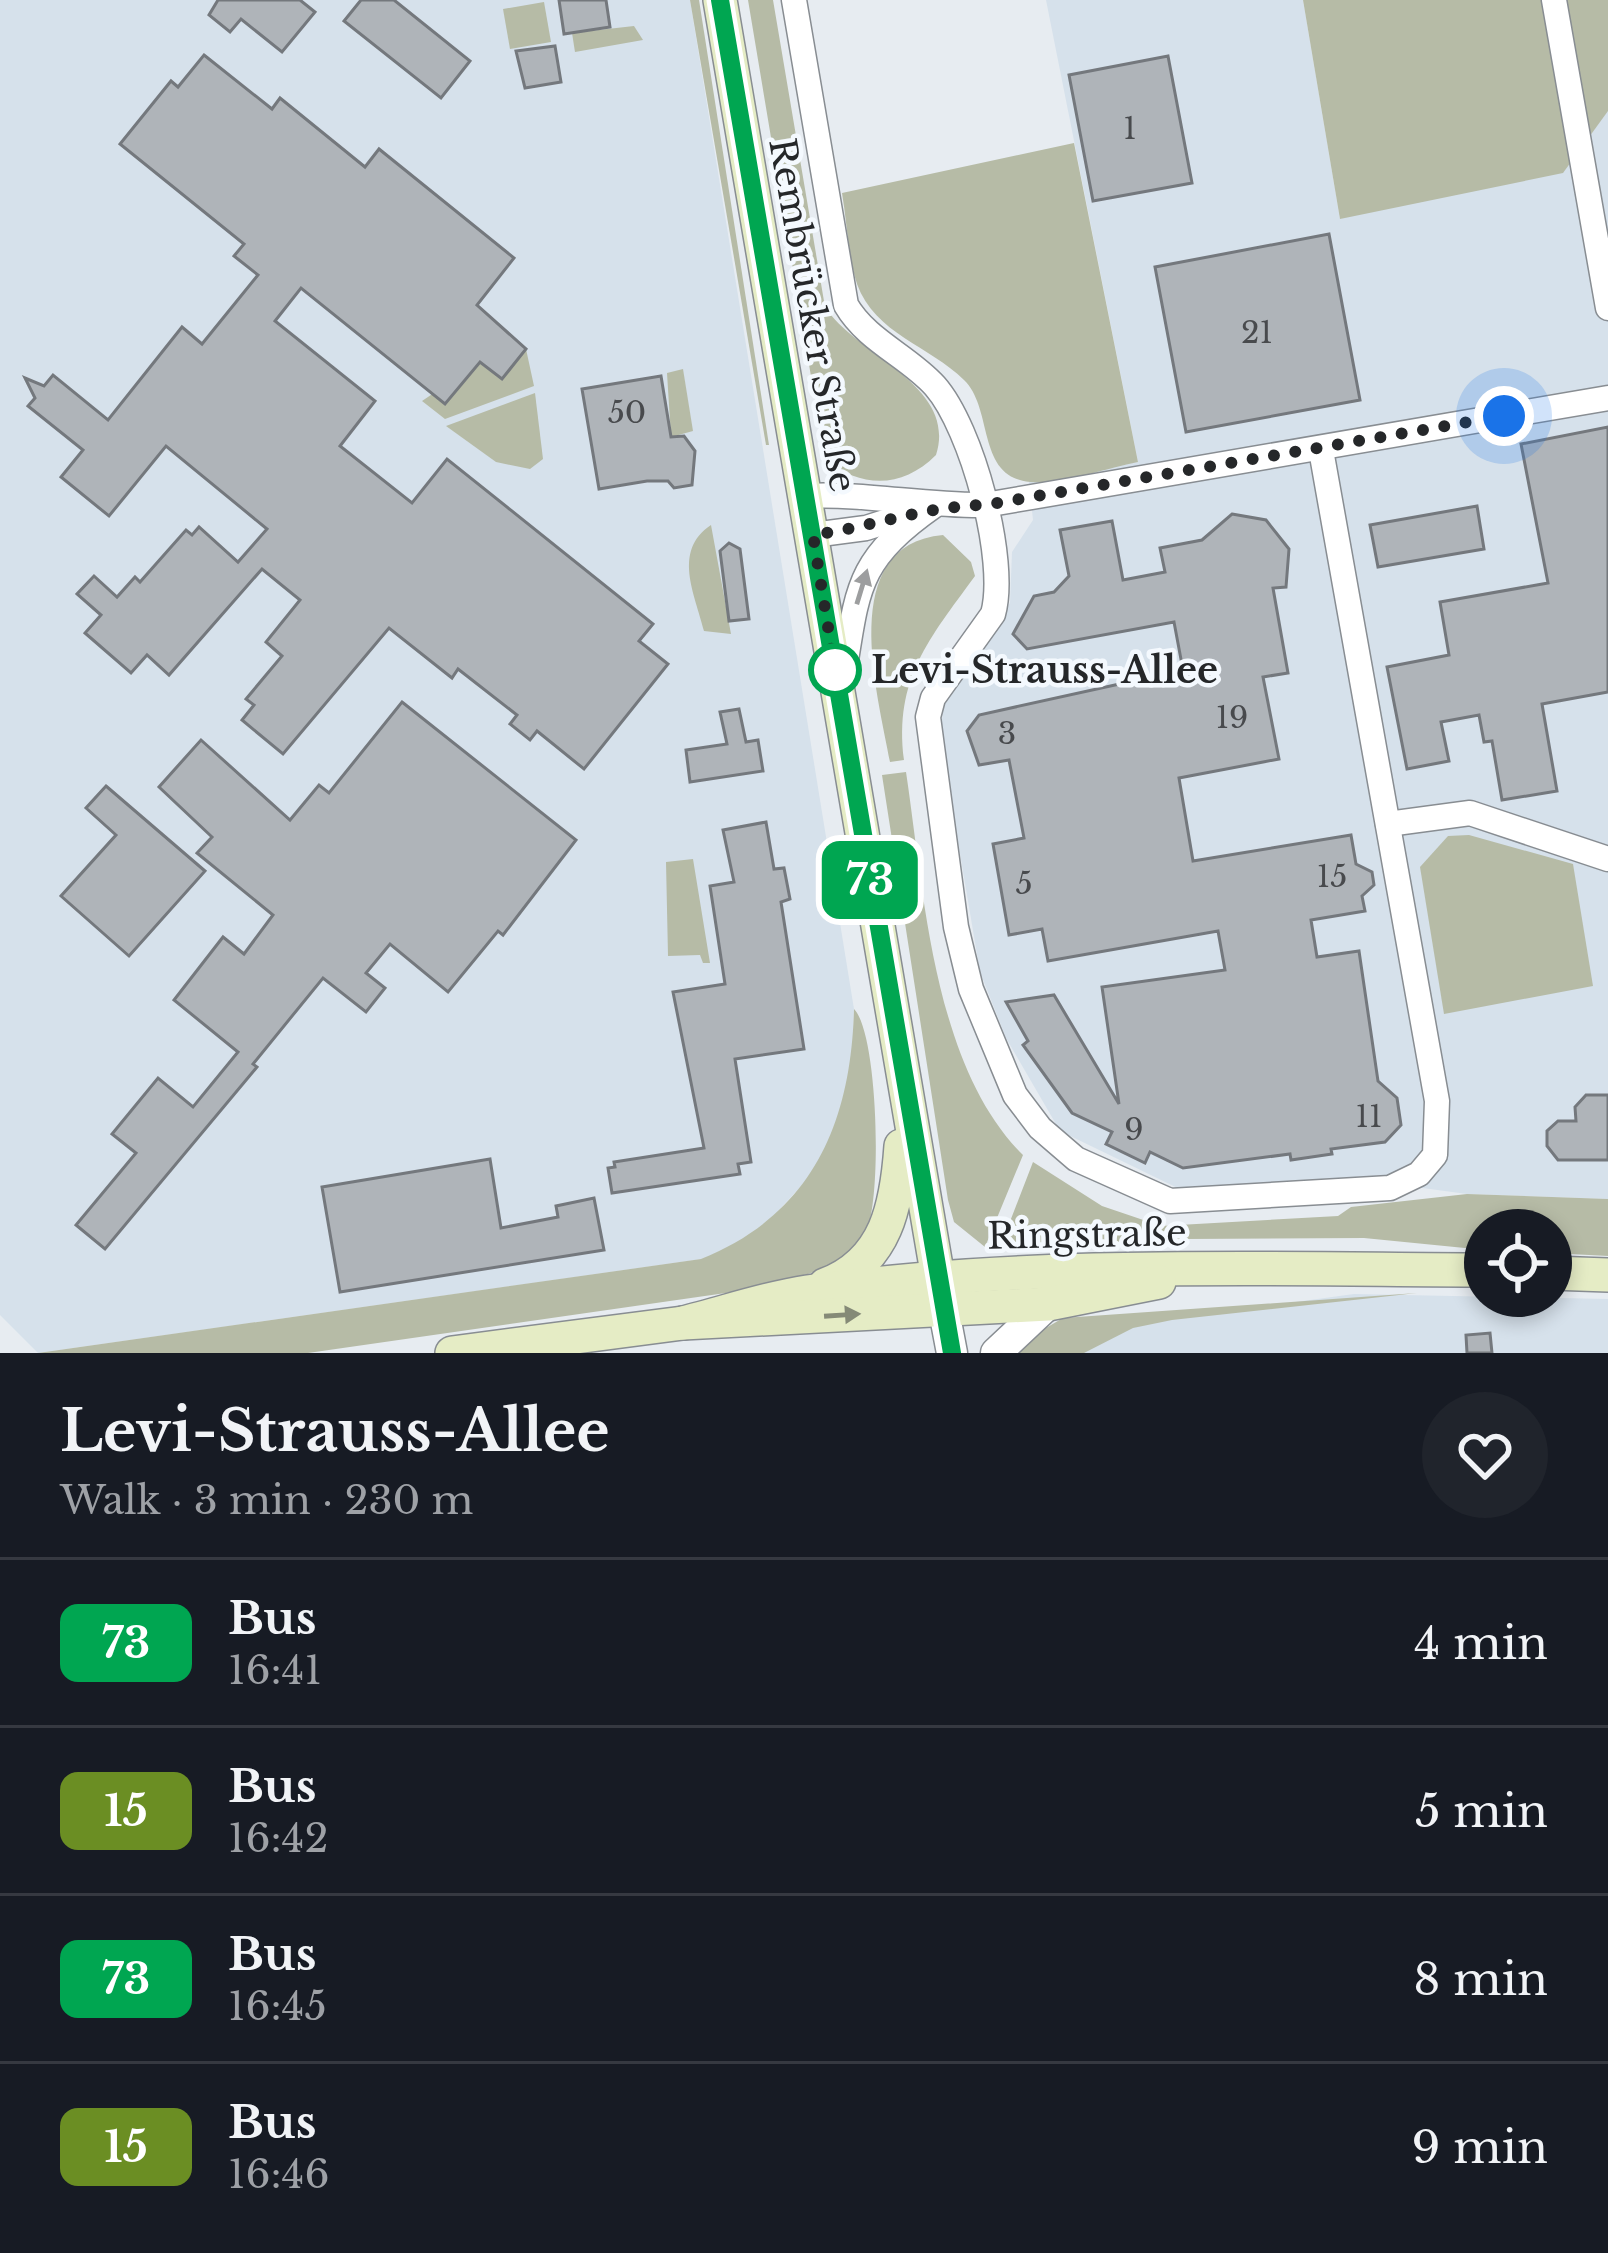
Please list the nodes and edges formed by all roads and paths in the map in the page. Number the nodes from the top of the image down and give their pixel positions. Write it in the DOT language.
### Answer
graph roads {
  1 [pos="720,0"];
  2 [pos="794,0"];
  3 [pos="1554,0"];
  4 [pos="1608,308"];
  5 [pos="1608,398"];
  6 [pos="1322,450"];
  7 [pos="805,496"];
  8 [pos="985,505"];
  9 [pos="935,506"];
  10 [pos="813,535"];
  11 [pos="840,697"];
  12 [pos="1388,824"];
  13 [pos="1608,859"];
  14 [pos="903,1078"];
  15 [pos="1464,1270"];
  16 [pos="1210,1272"];
  17 [pos="1572,1274"];
  18 [pos="1608,1275"];
  19 [pos="803,1293"];
  20 [pos="941,1295"];
  21 [pos="1048,1304"];
  22 [pos="683,1323"];
  23 [pos="452,1353"];
  24 [pos="952,1353"];
  25 [pos="996,1353"];
  1 -- 7 [label="main road, Rembrücker Straße"];
  2 -- 8 [label="street"];
  3 -- 4 [label="street"];
  5 -- 6 [label="street"];
  6 -- 8 [label="street"];
  6 -- 12 [label="street"];
  7 -- 9 [label="street"];
  7 -- 10 [label="main road, Rembrücker Straße"];
  8 -- 9 [label="street"];
  8 -- 12 [label="street"];
  9 -- 10 [label="street"];
  11 -- 9 [label="street, one-way"];
  10 -- 11 [label="main road, Rembrücker Straße"];
  11 -- 14 [label="main road, Rembrücker Straße"];
  12 -- 13 [label="street"];
  14 -- 19 [label="main road"];
  14 -- 20 [label="main road, Rembrücker Straße"];
  15 -- 16 [label="main road, Ringstraße"];
  16 -- 20 [label="main road, Ringstraße"];
  16 -- 21 [label="main road, Ringstraße"];
  17 -- 18 [label="main road"];
  19 -- 20 [label="main road, Ringstraße"];
  19 -- 22 [label="main road, Ringstraße"];
  20 -- 21 [label="main road, Ringstraße"];
  22 -- 20 [label="main road, Ringstraße, one-way"];
  20 -- 24 [label="street, Rembrücker Straße"];
  21 -- 25 [label="street"];
  22 -- 23 [label="main road, Ringstraße"];
}
